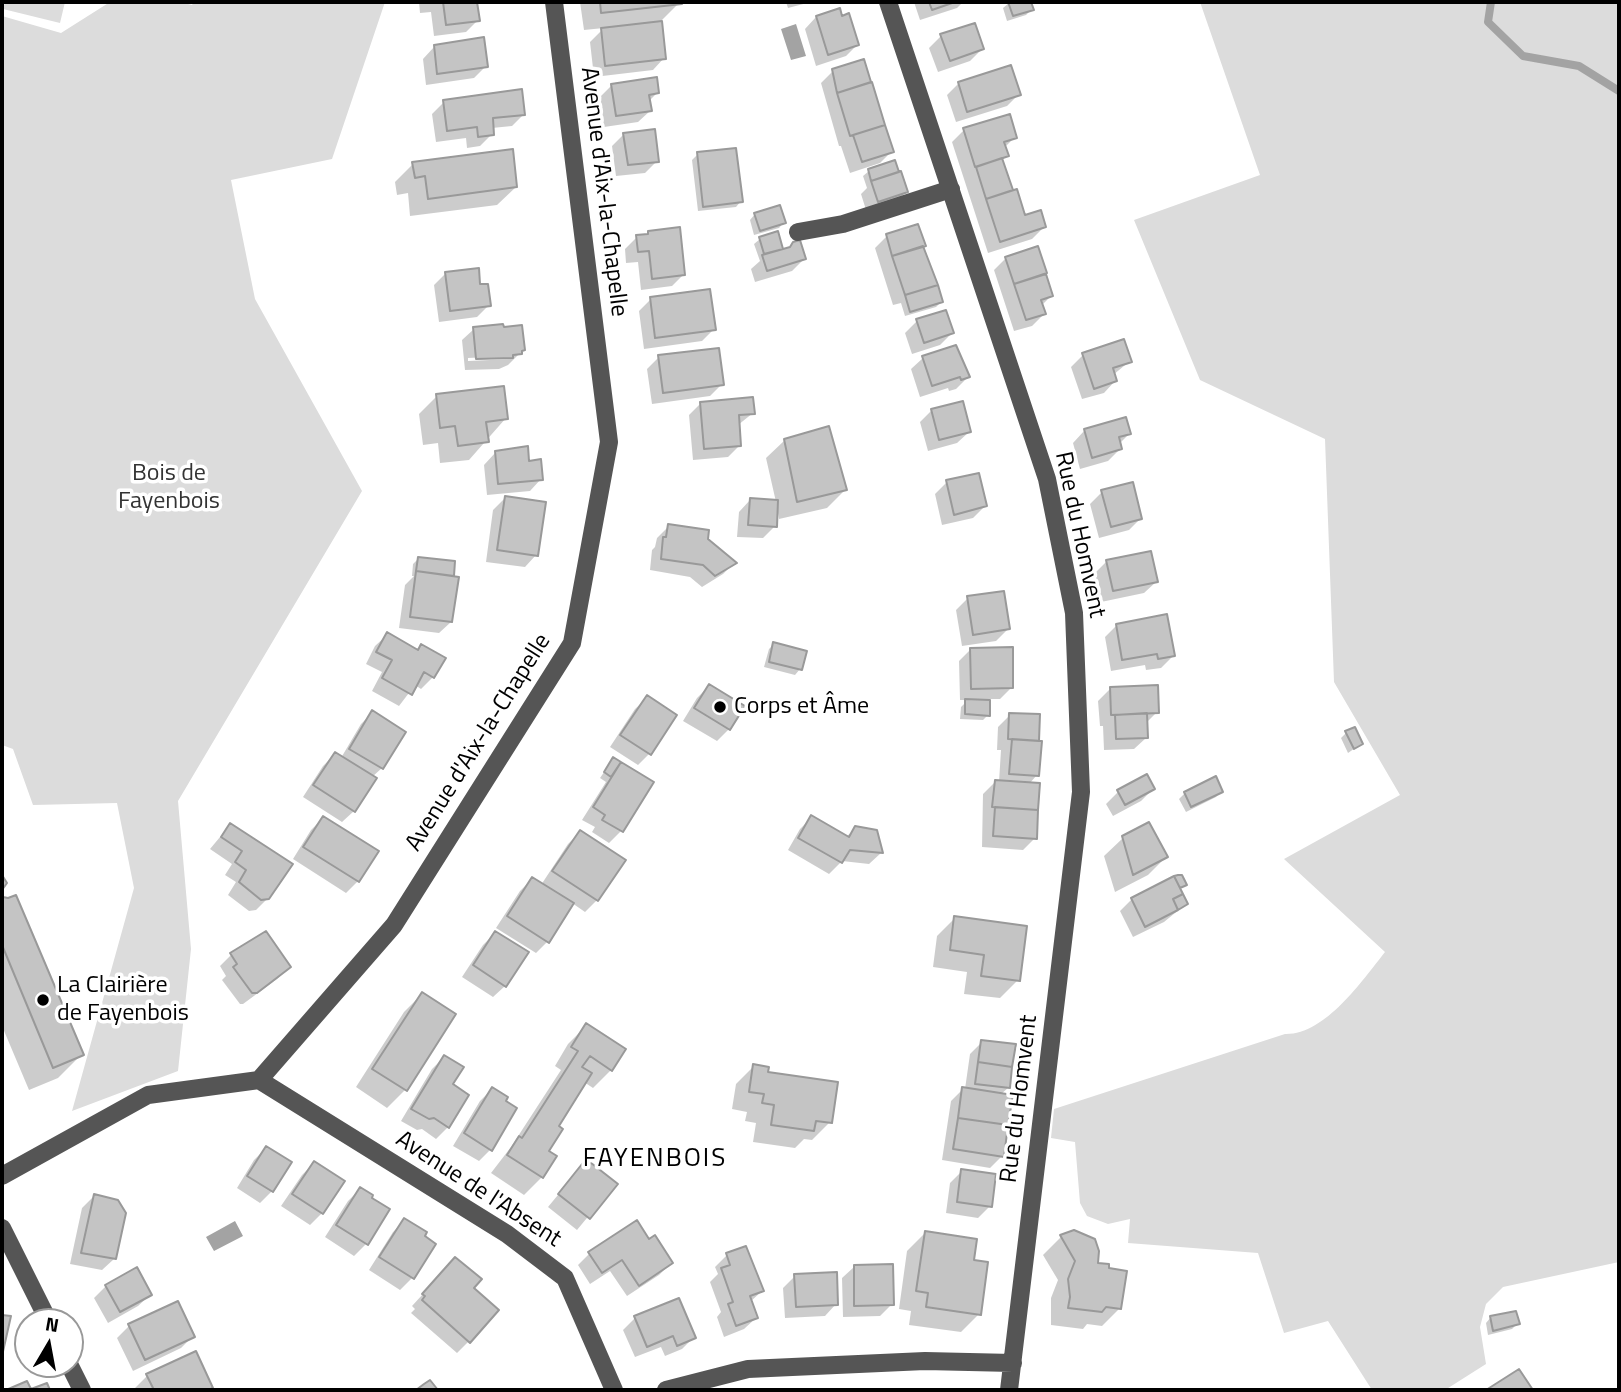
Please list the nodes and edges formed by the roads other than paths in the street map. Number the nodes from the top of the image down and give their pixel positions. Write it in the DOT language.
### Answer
graph roads {
  1 [pos="554,2"];
  2 [pos="888,2"];
  3 [pos="951,189"];
  4 [pos="798,232"];
  5 [pos="259,1080"];
  6 [pos="2,1176"];
  7 [pos="2,1228"];
  8 [pos="42,1308"];
  9 [pos="1013,1363"];
  10 [pos="614,1390"];
  11 [pos="666,1390"];
  12 [pos="1009,1390"];
  1 -- 5 [label="street, Avenue d'Aix-la-Chapelle"];
  2 -- 3 [label="street, Rue du Homvent"];
  3 -- 4 [label="street"];
  3 -- 9 [label="street, Rue du Homvent"];
  5 -- 6 [label="street"];
  5 -- 10 [label="street, Avenue de l'Absent"];
  7 -- 8 [label="street"];
  9 -- 11 [label="street"];
  9 -- 12 [label="street, Rue du Homvent"];
}
